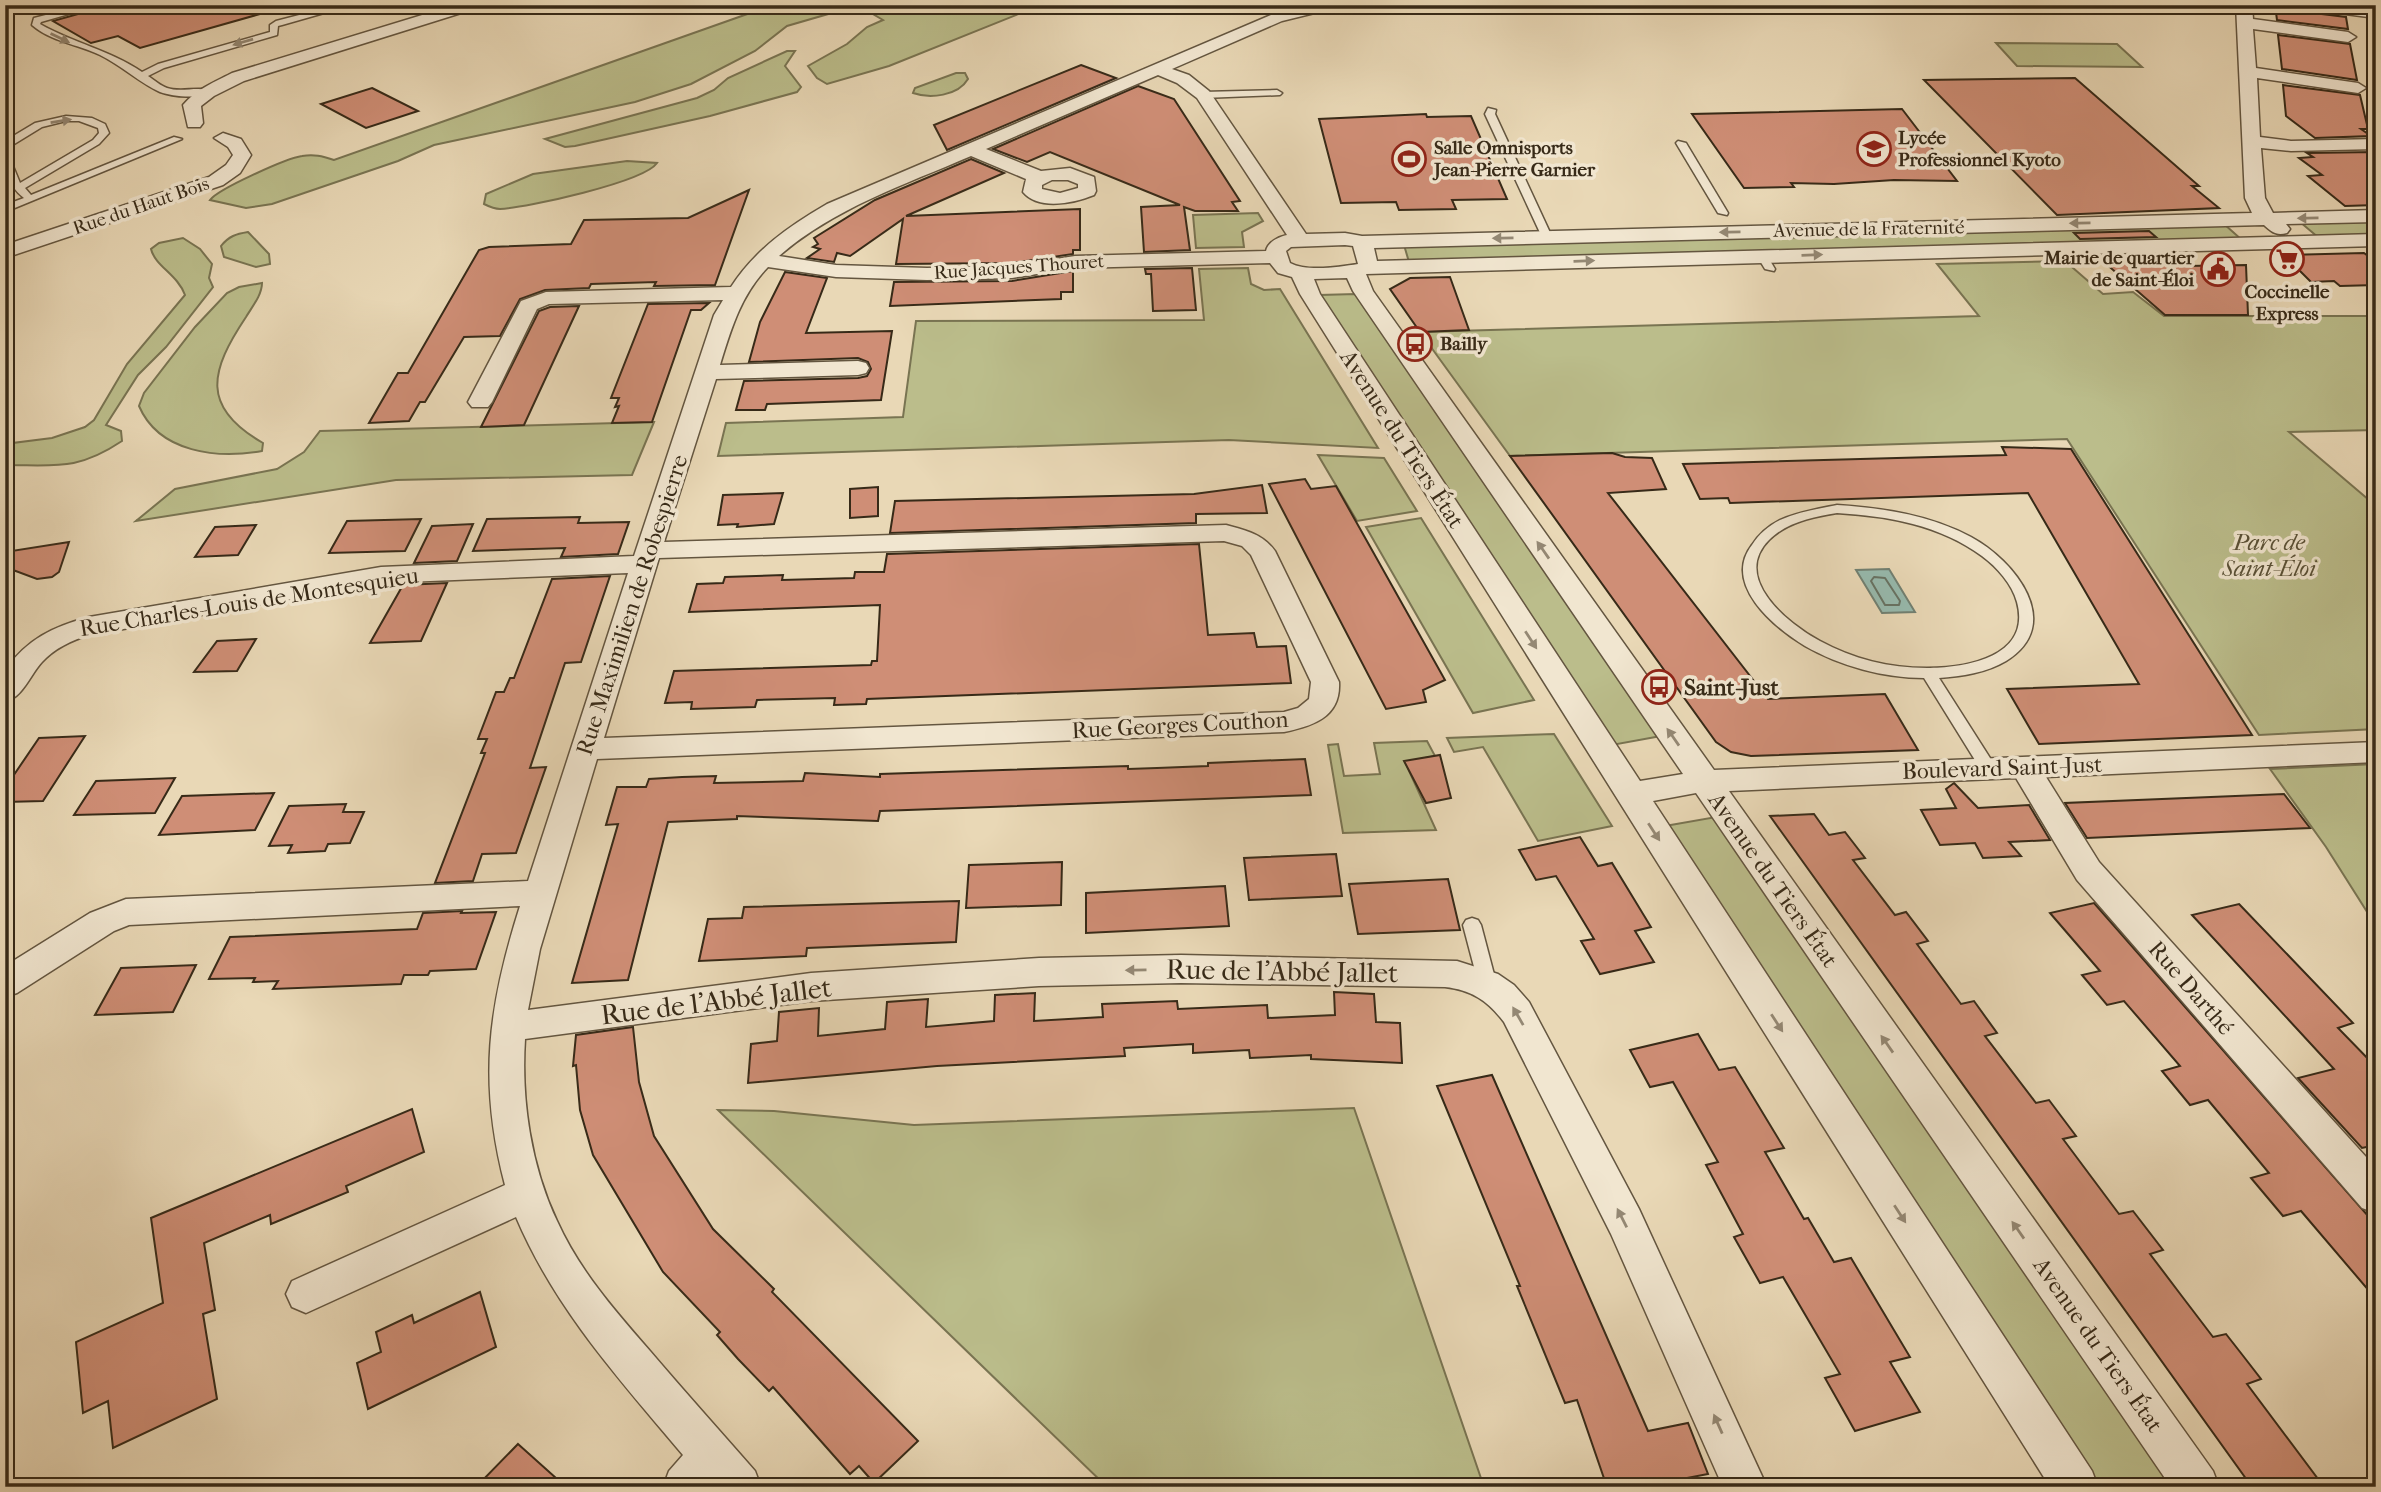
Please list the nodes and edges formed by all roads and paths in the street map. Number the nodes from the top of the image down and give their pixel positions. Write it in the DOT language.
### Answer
graph roads {
  1 [pos="96,5"];
  2 [pos="348,5"];
  3 [pos="1330,5"];
  4 [pos="468,6"];
  5 [pos="2325,9"];
  6 [pos="2244,14"];
  7 [pos="2376,16"];
  8 [pos="2348,37"];
  9 [pos="1158,69"];
  10 [pos="2248,72"];
  11 [pos="142,75"];
  12 [pos="2358,88"];
  13 [pos="208,92"];
  14 [pos="1277,93"];
  15 [pos="1203,95"];
  16 [pos="1491,110"];
  17 [pos="194,123"];
  18 [pos="225,127"];
  19 [pos="190,141"];
  20 [pos="2251,141"];
  21 [pos="1681,143"];
  22 [pos="2376,144"];
  23 [pos="970,149"];
  24 [pos="5,154"];
  25 [pos="1041,178"];
  26 [pos="19,188"];
  27 [pos="30,200"];
  28 [pos="5,209"];
  29 [pos="1723,214"];
  30 [pos="2376,216"];
  31 [pos="2266,219"];
  32 [pos="1547,237"];
  33 [pos="1300,240"];
  34 [pos="2376,240"];
  35 [pos="1362,242"];
  36 [pos="2295,242"];
  37 [pos="5,252"];
  38 [pos="762,260"];
  39 [pos="1289,264"];
  40 [pos="1361,269"];
  41 [pos="736,293"];
  42 [pos="858,368"];
  43 [pos="707,372"];
  44 [pos="480,402"];
  45 [pos="648,557"];
  46 [pos="1928,674"];
  47 [pos="5,692"];
  48 [pos="584,749"];
  49 [pos="2376,752"];
  50 [pos="2024,767"];
  51 [pos="1989,769"];
  52 [pos="1704,781"];
  53 [pos="1630,794"];
  54 [pos="542,893"];
  55 [pos="1472,925"];
  56 [pos="1487,982"];
  57 [pos="5,984"];
  58 [pos="508,1027"];
  59 [pos="527,1194"];
  60 [pos="2376,1196"];
  61 [pos="306,1294"];
  62 [pos="712,1476"];
  63 [pos="1745,1487"];
  64 [pos="2076,1487"];
  65 [pos="2197,1487"];
  1 -- 11 [label="lane, one-way"];
  2 -- 11 [label="lane, one-way"];
  3 -- 9 [label="street, Rue Maximilien de Robespierre"];
  4 -- 13 [label="street"];
  5 -- 7 [label="lane"];
  6 -- 8 [label="street"];
  6 -- 10 [label="street"];
  9 -- 15 [label="street"];
  9 -- 23 [label="street, Rue Maximilien de Robespierre"];
  10 -- 12 [label="street"];
  10 -- 20 [label="street"];
  11 -- 13 [label="lane"];
  13 -- 17 [label="street"];
  14 -- 15 [label="lane"];
  15 -- 33 [label="street"];
  16 -- 32 [label="lane"];
  17 -- 18 [label="street"];
  17 -- 19 [label="street"];
  18 -- 19 [label="street"];
  18 -- 37 [label="street, Rue du Haut Bois"];
  19 -- 27 [label="lane"];
  20 -- 22 [label="street"];
  20 -- 31 [label="street"];
  21 -- 29 [label="lane"];
  23 -- 25 [label="street"];
  23 -- 38 [label="street, Rue Maximilien de Robespierre"];
  24 -- 26 [label="lane"];
  24 -- 26 [label="lane, one-way"];
  26 -- 27 [label="lane"];
  27 -- 28 [label="lane"];
  30 -- 31 [label="street, Avenue de la Fraternité, one-way"];
  31 -- 32 [label="street, Avenue de la Fraternité, one-way"];
  31 -- 36 [label="street"];
  32 -- 35 [label="street, Avenue de la Fraternité, one-way"];
  33 -- 35 [label="street, Avenue de la Fraternité"];
  33 -- 39 [label="street"];
  34 -- 36 [label="street, Avenue de la Fraternité"];
  35 -- 40 [label="street, Avenue du Tiers État"];
  40 -- 36 [label="street, Avenue de la Fraternité, one-way"];
  38 -- 39 [label="street, Rue Jacques Thouret"];
  38 -- 41 [label="street, Rue Maximilien de Robespierre"];
  39 -- 40 [label="street, Rue Jacques Thouret"];
  39 -- 53 [label="street, Avenue du Tiers État, one-way"];
  52 -- 40 [label="street, Avenue du Tiers État, one-way"];
  41 -- 43 [label="street, Rue Maximilien de Robespierre"];
  41 -- 44 [label="street"];
  42 -- 43 [label="street"];
  43 -- 45 [label="street, Rue Maximilien de Robespierre"];
  45 -- 47 [label="street, Rue Charles-Louis de Montesquieu"];
  45 -- 48 [label="street, Rue Maximilien de Robespierre"];
  45 -- 48 [label="street, Rue Georges Couthon"];
  46 -- 46 [label="lane"];
  46 -- 51 [label="lane"];
  48 -- 54 [label="street, Rue Maximilien de Robespierre"];
  49 -- 50 [label="street, Boulevard Saint-Just"];
  50 -- 51 [label="street, Boulevard Saint-Just"];
  50 -- 60 [label="street, Rue Darthé"];
  51 -- 52 [label="street, Boulevard Saint-Just"];
  52 -- 53 [label="street, Boulevard Saint-Just"];
  65 -- 52 [label="street, Avenue du Tiers État, one-way"];
  53 -- 64 [label="street, Avenue du Tiers État, one-way"];
  54 -- 57 [label="street"];
  54 -- 58 [label="street, Rue Maximilien de Robespierre"];
  55 -- 56 [label="lane"];
  56 -- 58 [label="street, Rue de l'Abbé Jallet, one-way"];
  63 -- 56 [label="street, Rue de l'Abbé Jallet, one-way"];
  58 -- 59 [label="street, Rue Maximilien de Robespierre"];
  59 -- 61 [label="street"];
  59 -- 62 [label="street, Rue Maximilien de Robespierre"];
}
